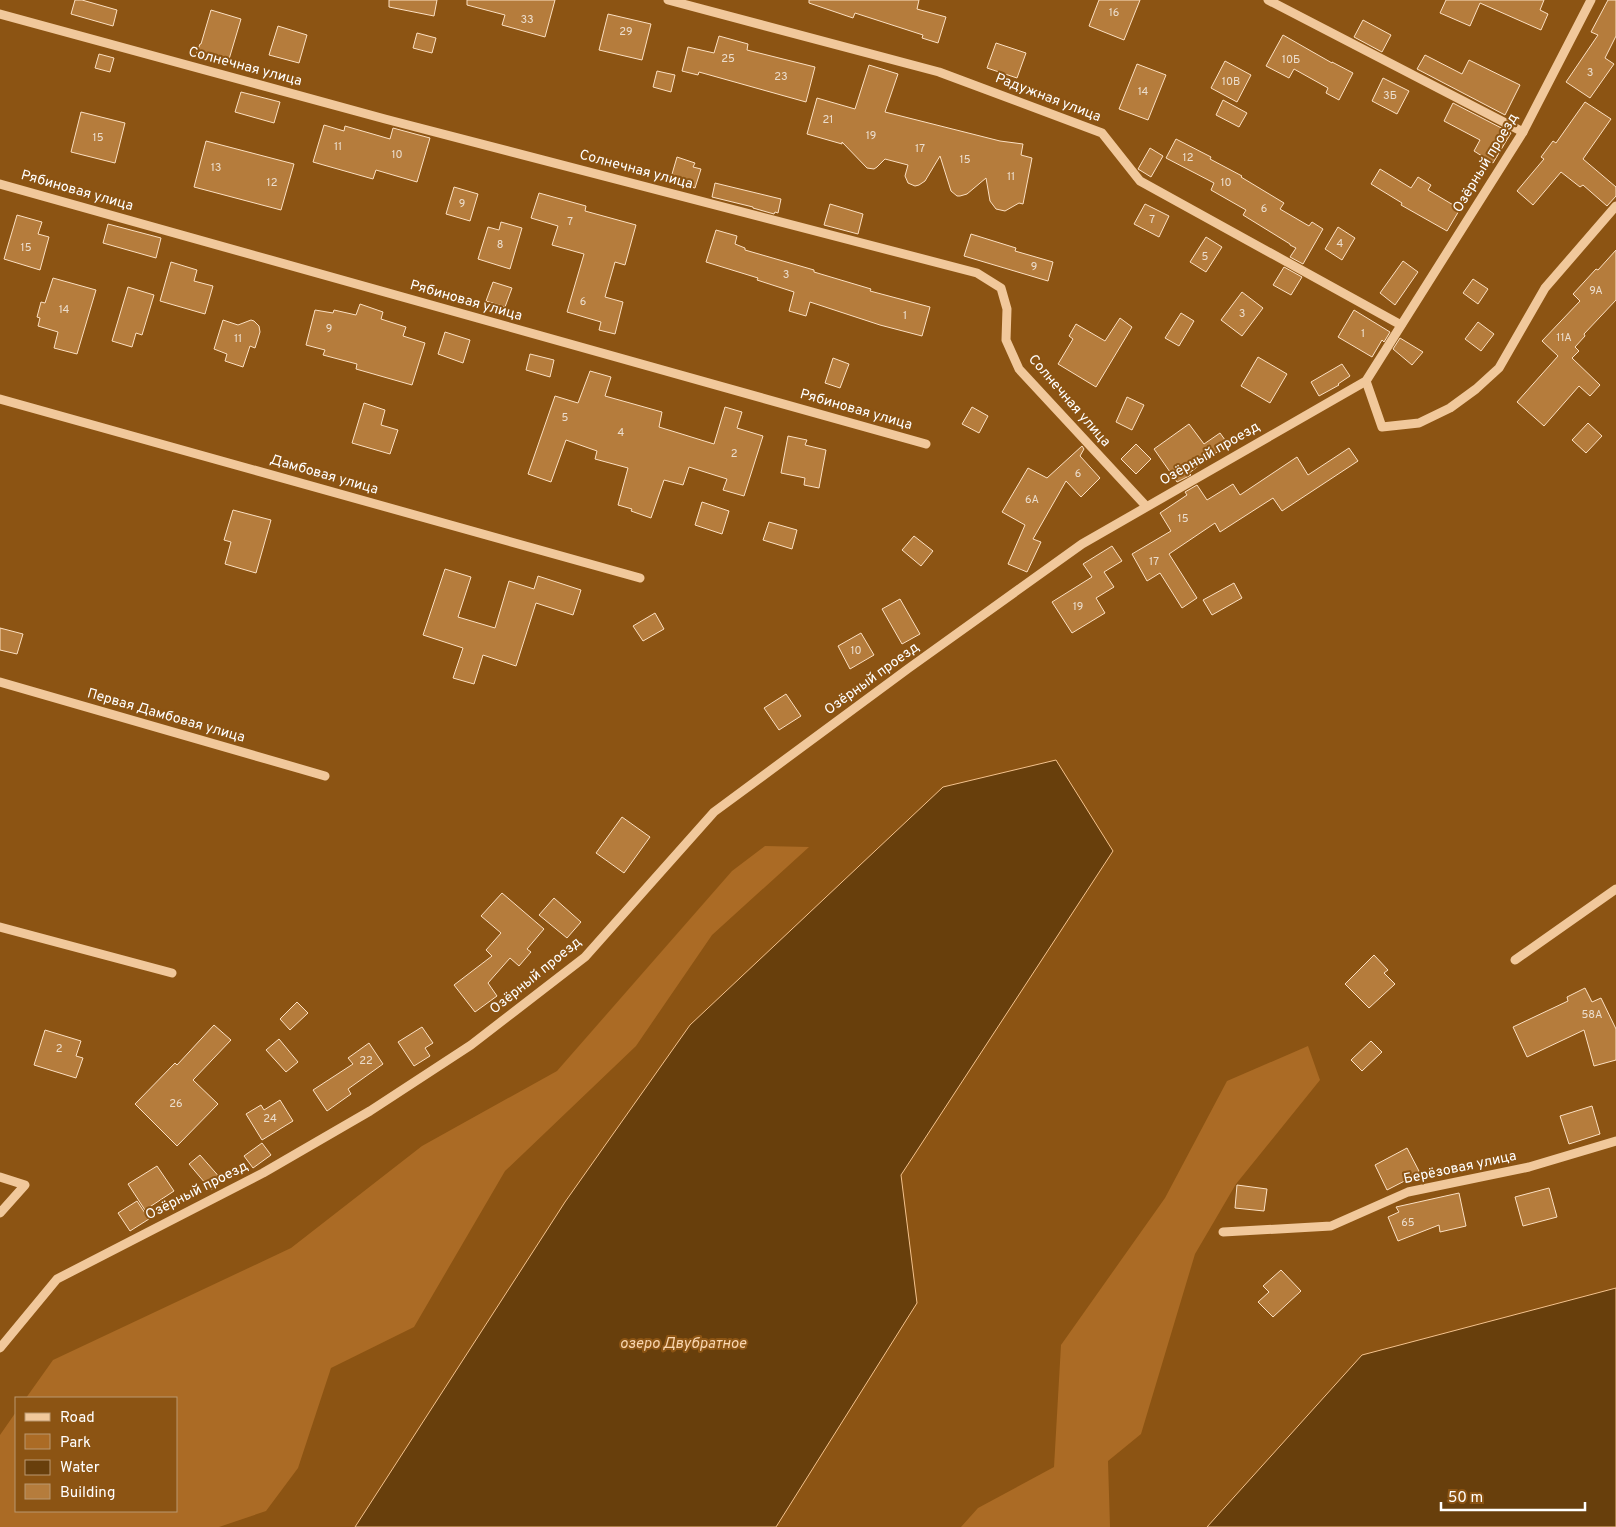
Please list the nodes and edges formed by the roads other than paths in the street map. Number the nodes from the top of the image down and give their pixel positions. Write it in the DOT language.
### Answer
graph roads {
  1 [pos="668,0"];
  2 [pos="1268,0"];
  3 [pos="1591,0"];
  4 [pos="0,14"];
  5 [pos="1522,132"];
  6 [pos="0,184"];
  7 [pos="1616,206"];
  8 [pos="1401,325"];
  9 [pos="1366,381"];
  10 [pos="0,399"];
  11 [pos="926,444"];
  12 [pos="1146,506"];
  13 [pos="640,578"];
  14 [pos="0,682"];
  15 [pos="325,776"];
  16 [pos="1616,888"];
  17 [pos="0,927"];
  18 [pos="1515,960"];
  19 [pos="172,973"];
  20 [pos="1616,1141"];
  21 [pos="0,1177"];
  22 [pos="0,1214"];
  23 [pos="1223,1232"];
  24 [pos="0,1348"];
  1 -- 8 [label="street, Радужная улица"];
  2 -- 5 [label="street"];
  3 -- 5 [label="street, Озёрный проезд"];
  4 -- 12 [label="street, Солнечная улица"];
  5 -- 8 [label="street, Озёрный проезд"];
  6 -- 11 [label="street, Рябиновая улица"];
  7 -- 9 [label="street"];
  8 -- 9 [label="street, Озёрный проезд"];
  9 -- 12 [label="street, Озёрный проезд"];
  10 -- 13 [label="street, Дамбовая улица"];
  12 -- 24 [label="street, Озёрный проезд"];
  14 -- 15 [label="street, Первая Дамбовая улица"];
  16 -- 18 [label="street"];
  17 -- 19 [label="street"];
  20 -- 23 [label="street, Берёзовая улица"];
  21 -- 22 [label="street"];
}
